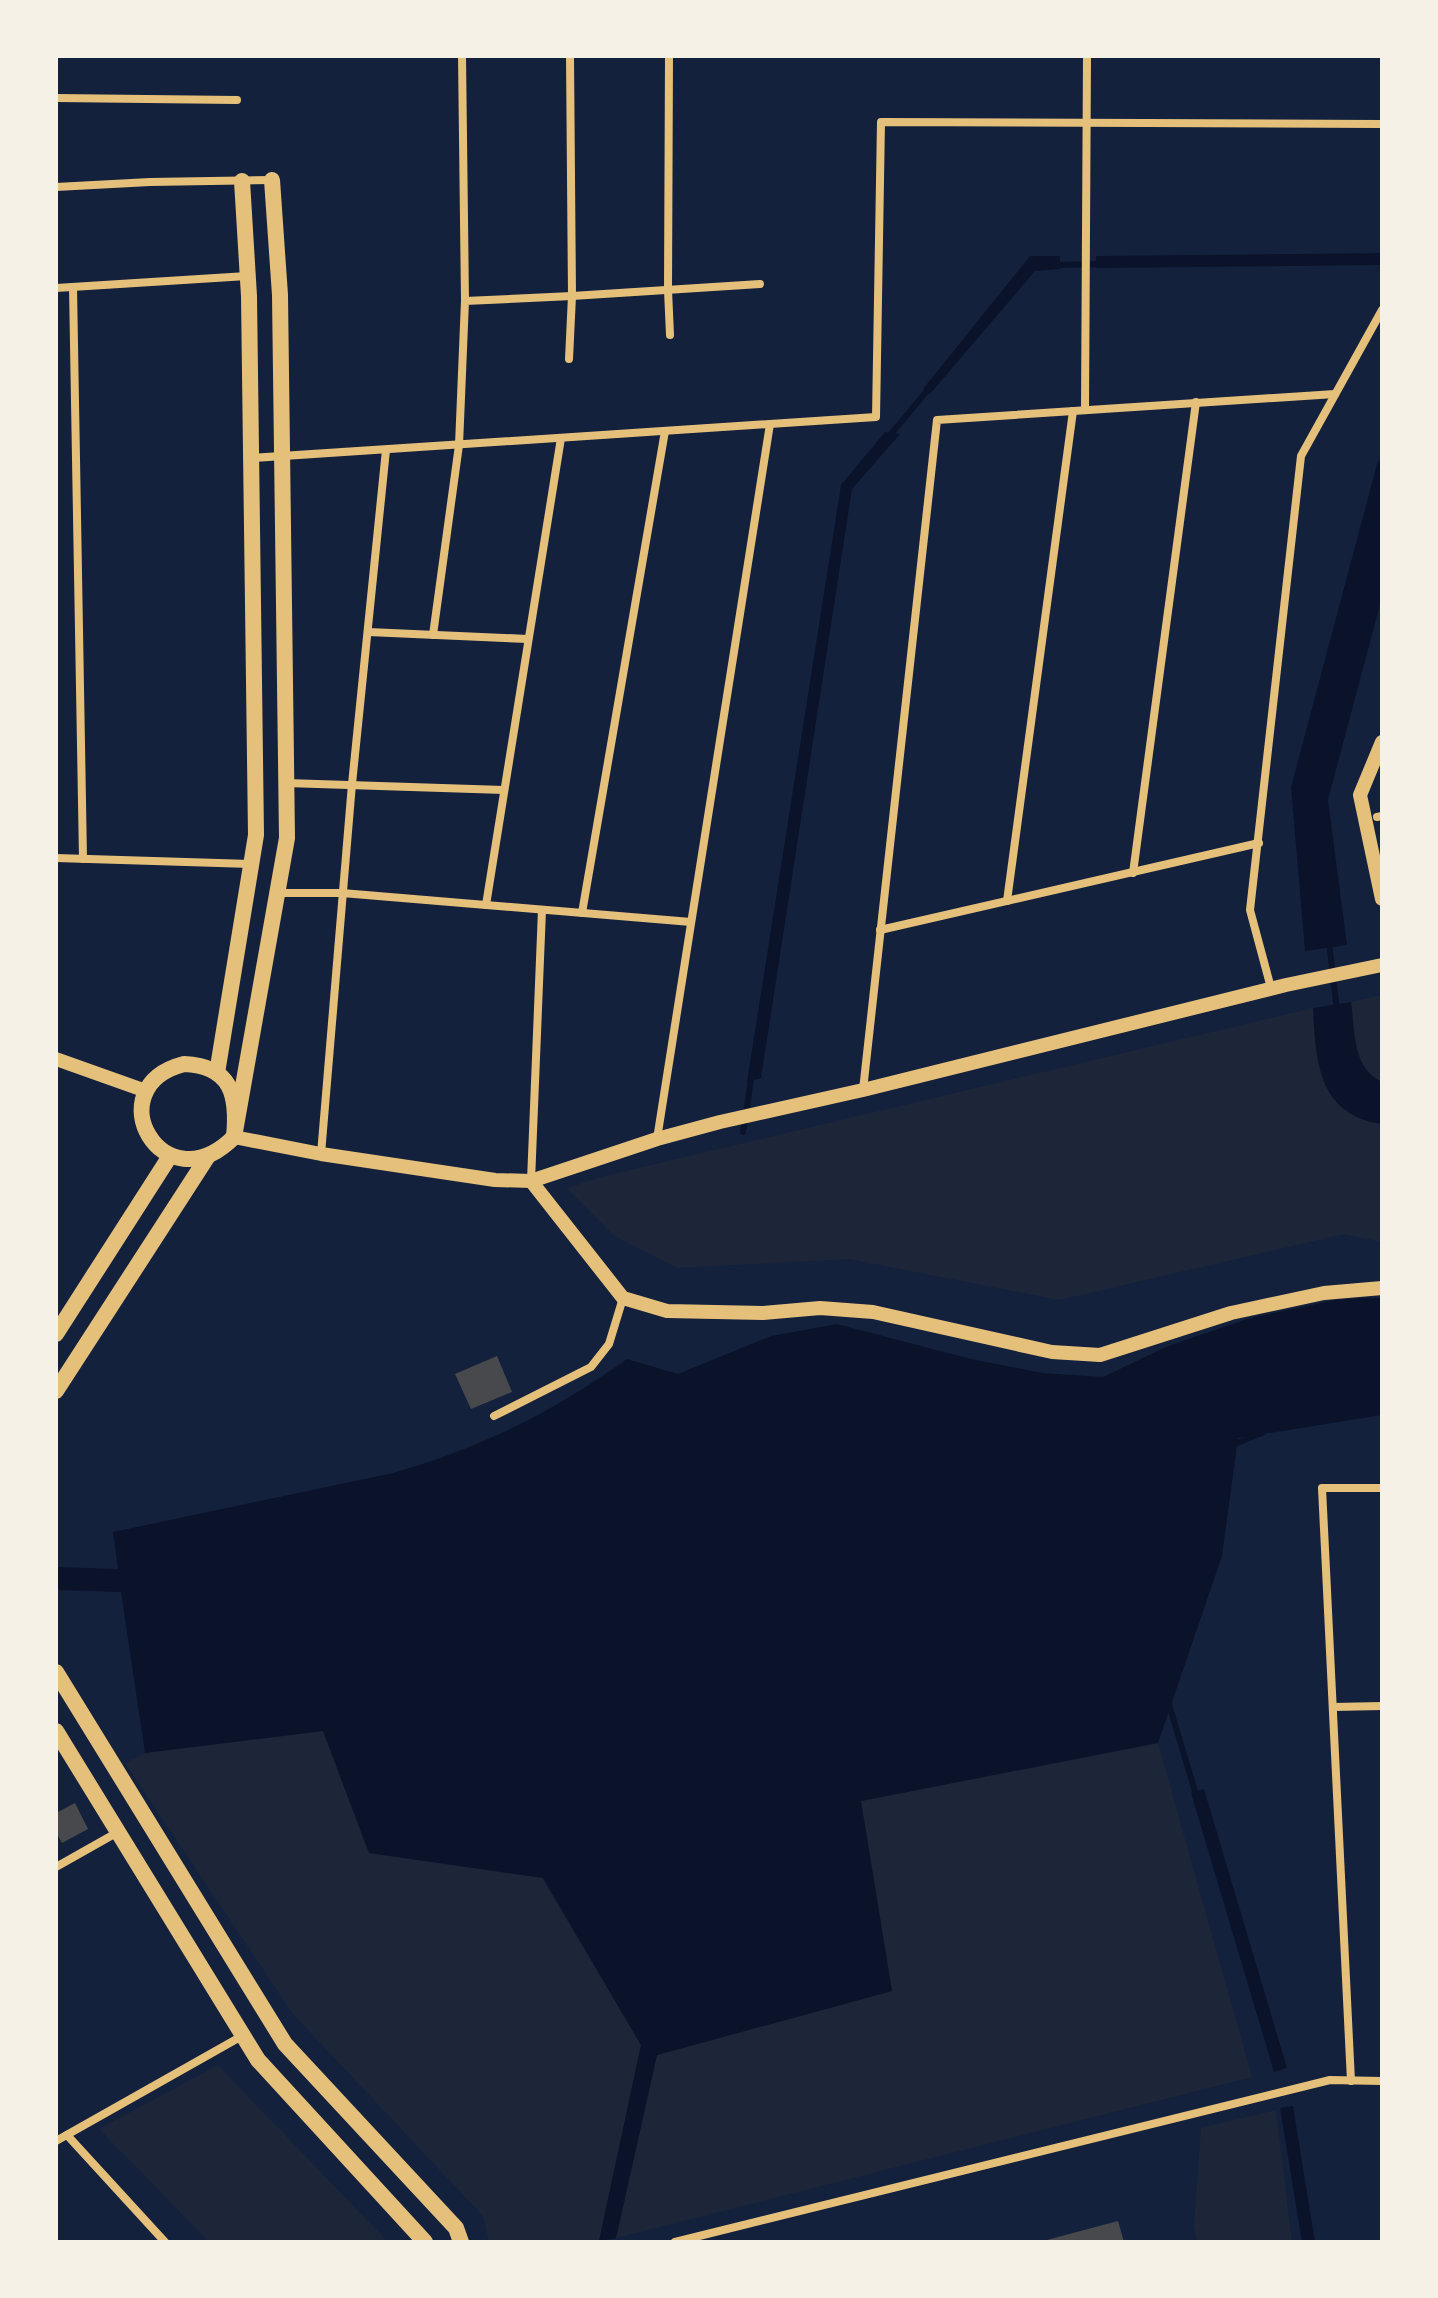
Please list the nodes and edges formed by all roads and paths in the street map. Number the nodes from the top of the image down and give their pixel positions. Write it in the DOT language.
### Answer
graph roads {
  1 [pos="462,56"];
  2 [pos="570,56"];
  3 [pos="669,56"];
  4 [pos="1087,56"];
  5 [pos="56,98"];
  6 [pos="237,100"];
  7 [pos="1087,123"];
  8 [pos="1382,124"];
  9 [pos="272,180"];
  10 [pos="242,181"];
  11 [pos="56,187"];
  12 [pos="248,276"];
  13 [pos="760,284"];
  14 [pos="73,287"];
  15 [pos="56,288"];
  16 [pos="668,290"];
  17 [pos="572,296"];
  18 [pos="465,301"];
  19 [pos="1382,310"];
  20 [pos="670,335"];
  21 [pos="569,359"];
  22 [pos="1335,394"];
  23 [pos="1196,402"];
  24 [pos="1085,410"];
  25 [pos="1073,411"];
  26 [pos="770,424"];
  27 [pos="665,431"];
  28 [pos="561,438"];
  29 [pos="459,445"];
  30 [pos="386,450"];
  31 [pos="282,456"];
  32 [pos="252,458"];
  33 [pos="368,632"];
  34 [pos="433,635"];
  35 [pos="528,639"];
  36 [pos="1382,742"];
  37 [pos="286,783"];
  38 [pos="352,784"];
  39 [pos="504,790"];
  40 [pos="1259,843"];
  41 [pos="56,858"];
  42 [pos="83,859"];
  43 [pos="252,864"];
  44 [pos="1133,873"];
  45 [pos="277,893"];
  46 [pos="342,893"];
  47 [pos="1382,899"];
  48 [pos="1007,901"];
  49 [pos="486,905"];
  50 [pos="542,910"];
  51 [pos="582,913"];
  52 [pos="691,922"];
  53 [pos="880,930"];
  54 [pos="1382,965"];
  55 [pos="1271,988"];
  56 [pos="56,1059"];
  57 [pos="217,1073"];
  58 [pos="863,1090"];
  59 [pos="146,1091"];
  60 [pos="234,1137"];
  61 [pos="657,1139"];
  62 [pos="321,1154"];
  63 [pos="170,1156"];
  64 [pos="208,1156"];
  65 [pos="531,1181"];
  66 [pos="1382,1288"];
  67 [pos="623,1298"];
  68 [pos="56,1334"];
  69 [pos="56,1391"];
  70 [pos="494,1416"];
  71 [pos="1382,1488"];
  72 [pos="56,1672"];
  73 [pos="1382,1706"];
  74 [pos="1333,1707"];
  75 [pos="56,1731"];
  76 [pos="118,1832"];
  77 [pos="56,1867"];
  78 [pos="243,2036"];
  79 [pos="1351,2081"];
  80 [pos="1382,2081"];
  81 [pos="67,2135"];
  82 [pos="56,2141"];
  83 [pos="165,2242"];
  84 [pos="425,2242"];
  85 [pos="461,2242"];
  86 [pos="675,2242"];
  1 -- 18 [label="street"];
  2 -- 17 [label="street"];
  3 -- 16 [label="street"];
  4 -- 7 [label="street"];
  5 -- 6 [label="street"];
  7 -- 8 [label="street"];
  7 -- 24 [label="street"];
  7 -- 26 [label="street"];
  9 -- 10 [label="street"];
  9 -- 31 [label="main road"];
  10 -- 11 [label="street"];
  10 -- 12 [label="main road"];
  12 -- 14 [label="street"];
  12 -- 32 [label="main road"];
  13 -- 16 [label="street"];
  14 -- 15 [label="street"];
  14 -- 42 [label="street"];
  16 -- 17 [label="street"];
  16 -- 20 [label="street"];
  17 -- 18 [label="street"];
  17 -- 21 [label="street"];
  18 -- 29 [label="street"];
  19 -- 22 [label="street"];
  22 -- 23 [label="street"];
  22 -- 40 [label="street"];
  23 -- 24 [label="street"];
  23 -- 44 [label="street"];
  24 -- 25 [label="street"];
  25 -- 48 [label="street"];
  25 -- 53 [label="street"];
  26 -- 27 [label="street"];
  26 -- 52 [label="street"];
  27 -- 28 [label="street"];
  27 -- 51 [label="street"];
  28 -- 29 [label="street"];
  28 -- 35 [label="street"];
  29 -- 30 [label="street"];
  29 -- 34 [label="street"];
  30 -- 31 [label="street"];
  30 -- 33 [label="street"];
  31 -- 32 [label="street"];
  31 -- 37 [label="main road"];
  32 -- 43 [label="main road"];
  33 -- 34 [label="street"];
  33 -- 38 [label="street"];
  34 -- 35 [label="street"];
  35 -- 39 [label="street"];
  36 -- 47 [label="street"];
  37 -- 38 [label="street"];
  37 -- 45 [label="main road"];
  38 -- 39 [label="street"];
  38 -- 46 [label="street"];
  39 -- 49 [label="street"];
  40 -- 44 [label="street"];
  40 -- 55 [label="street"];
  41 -- 42 [label="street"];
  42 -- 43 [label="street"];
  43 -- 57 [label="main road"];
  44 -- 48 [label="street"];
  45 -- 46 [label="street"];
  45 -- 60 [label="main road"];
  46 -- 49 [label="street"];
  46 -- 62 [label="street"];
  48 -- 53 [label="street"];
  49 -- 50 [label="street"];
  50 -- 51 [label="street"];
  50 -- 65 [label="street"];
  51 -- 52 [label="street"];
  52 -- 61 [label="street"];
  53 -- 58 [label="street"];
  54 -- 55 [label="street"];
  55 -- 58 [label="street"];
  56 -- 59 [label="street"];
  57 -- 59 [label="main road"];
  57 -- 60 [label="main road"];
  58 -- 61 [label="street"];
  59 -- 63 [label="main road"];
  60 -- 62 [label="street"];
  60 -- 64 [label="main road"];
  61 -- 65 [label="street"];
  62 -- 65 [label="street"];
  63 -- 64 [label="main road"];
  63 -- 68 [label="main road"];
  64 -- 69 [label="main road"];
  65 -- 67 [label="street"];
  66 -- 67 [label="street"];
  67 -- 70 [label="street"];
  71 -- 74 [label="street"];
  72 -- 85 [label="main road"];
  73 -- 74 [label="street"];
  74 -- 79 [label="street"];
  75 -- 76 [label="main road"];
  76 -- 77 [label="street"];
  76 -- 78 [label="main road"];
  78 -- 81 [label="street"];
  78 -- 84 [label="main road"];
  79 -- 80 [label="street"];
  79 -- 86 [label="street"];
  81 -- 82 [label="street"];
  81 -- 83 [label="street"];
}
